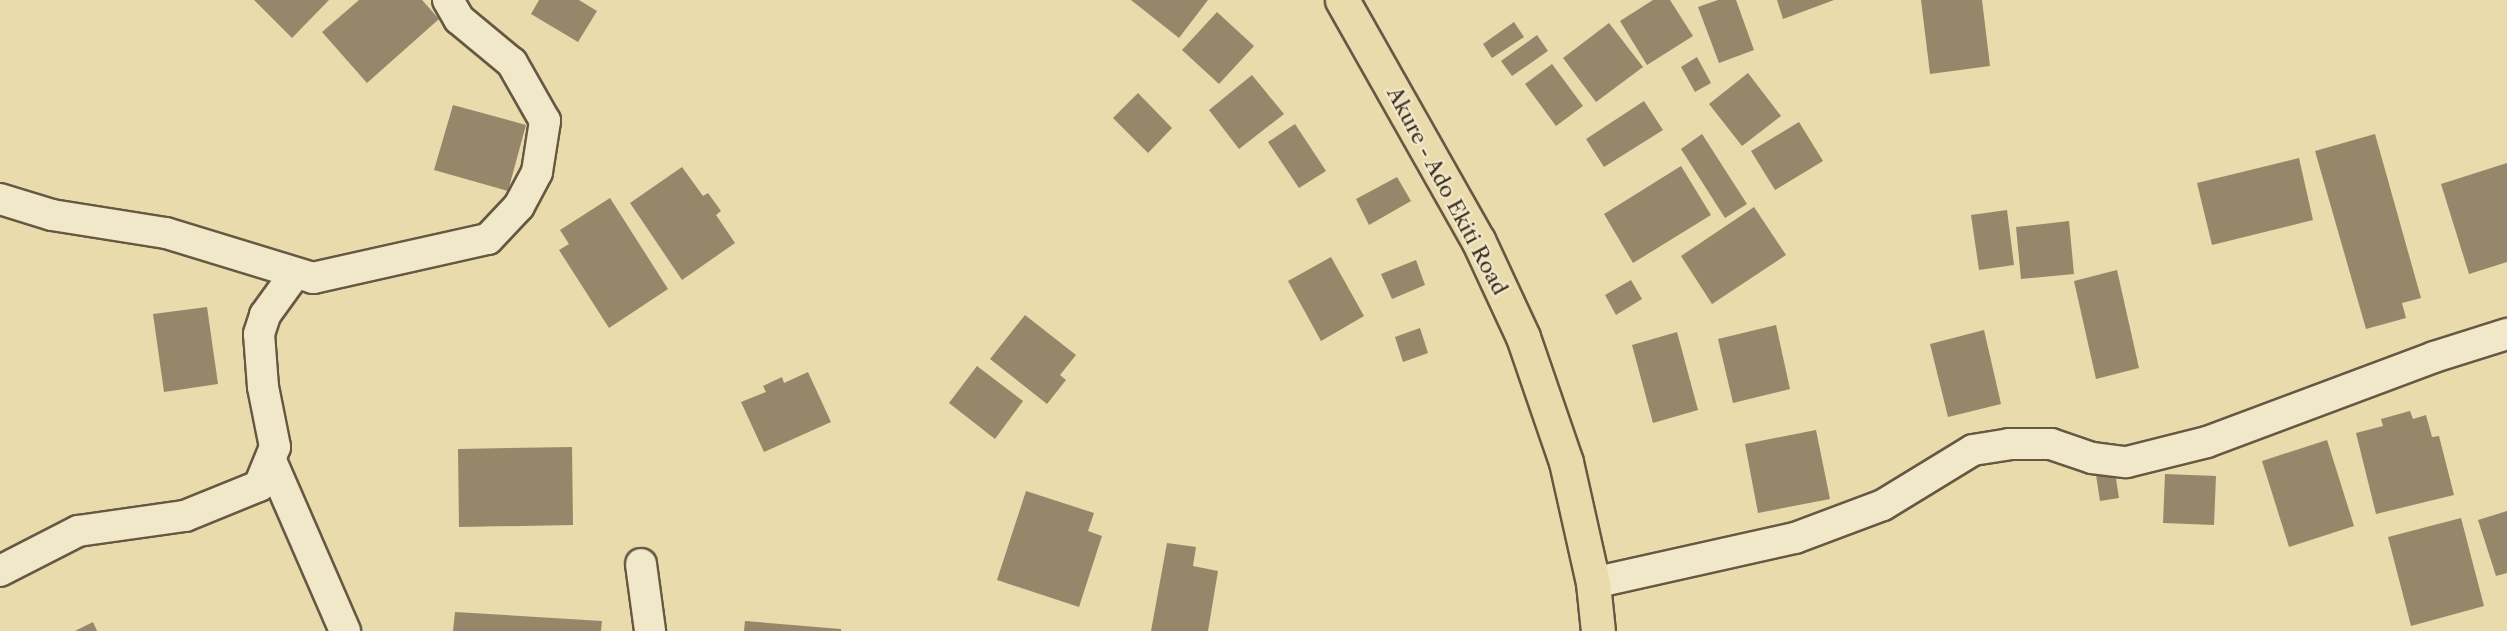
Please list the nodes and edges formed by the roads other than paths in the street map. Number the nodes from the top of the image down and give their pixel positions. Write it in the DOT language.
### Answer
graph roads {
  1 [pos="448,0"];
  2 [pos="1342,0"];
  3 [pos="0,199"];
  4 [pos="294,275"];
  5 [pos="2507,334"];
  6 [pos="272,463"];
  7 [pos="641,564"];
  8 [pos="0,571"];
  9 [pos="1593,583"];
  10 [pos="345,631"];
  11 [pos="650,631"];
  12 [pos="1598,631"];
  1 -- 4 [label="street"];
  2 -- 9 [label="main road, Akure - Ado Ekiti Road"];
  3 -- 4 [label="street"];
  4 -- 6 [label="street"];
  5 -- 9 [label="street"];
  6 -- 8 [label="street"];
  6 -- 10 [label="street"];
  7 -- 11 [label="street"];
  9 -- 12 [label="main road, Akure - Ado Ekiti Road"];
}
